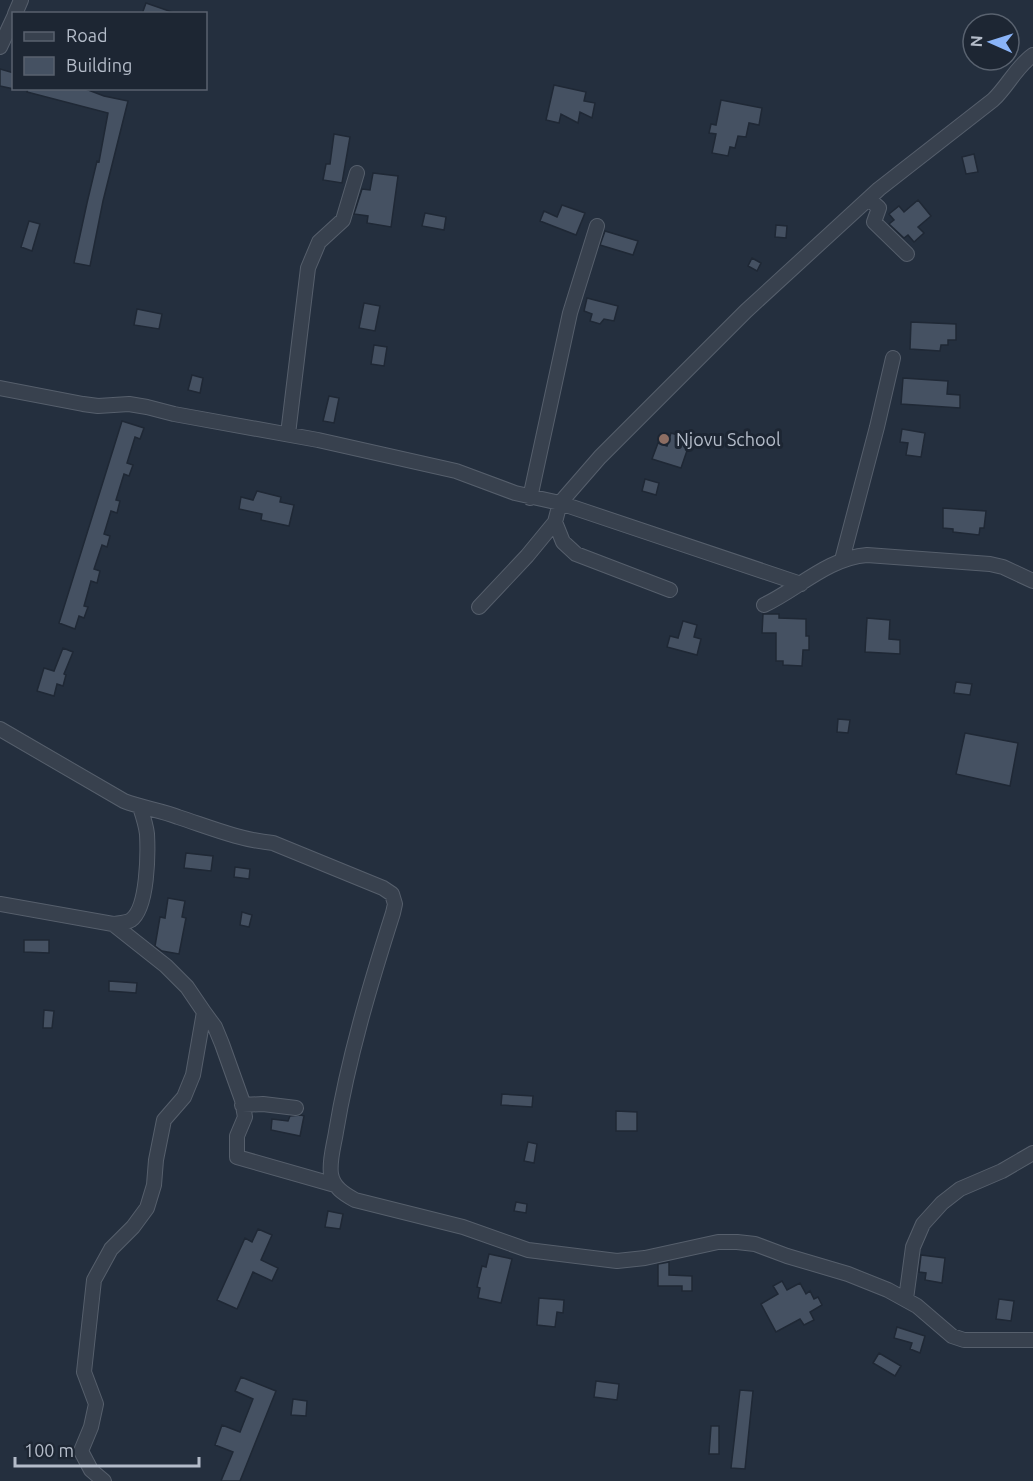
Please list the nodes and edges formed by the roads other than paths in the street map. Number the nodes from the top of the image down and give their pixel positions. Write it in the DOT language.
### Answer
graph roads {
  1 [pos="12,19"];
  2 [pos="0,46"];
  3 [pos="1033,55"];
  4 [pos="357,173"];
  5 [pos="869,199"];
  6 [pos="597,226"];
  7 [pos="907,254"];
  8 [pos="893,358"];
  9 [pos="0,388"];
  10 [pos="288,434"];
  11 [pos="530,498"];
  12 [pos="560,503"];
  13 [pos="555,522"];
  14 [pos="842,560"];
  15 [pos="1033,581"];
  16 [pos="801,584"];
  17 [pos="670,590"];
  18 [pos="764,605"];
  19 [pos="479,606"];
  20 [pos="0,729"];
  21 [pos="140,807"];
  22 [pos="0,904"];
  23 [pos="113,924"];
  24 [pos="204,1012"];
  25 [pos="243,1105"];
  26 [pos="296,1108"];
  27 [pos="1033,1153"];
  28 [pos="335,1185"];
  29 [pos="906,1299"];
  30 [pos="1033,1340"];
  31 [pos="104,1481"];
  1 -- 2 [label="street"];
  3 -- 5 [label="street"];
  4 -- 10 [label="street"];
  5 -- 7 [label="street"];
  5 -- 12 [label="street"];
  6 -- 11 [label="street"];
  8 -- 14 [label="street"];
  9 -- 10 [label="street"];
  10 -- 11 [label="street"];
  11 -- 12 [label="street"];
  12 -- 13 [label="street"];
  12 -- 16 [label="street"];
  13 -- 17 [label="street"];
  13 -- 19 [label="street"];
  14 -- 15 [label="street"];
  14 -- 16 [label="street"];
  16 -- 18 [label="street"];
  20 -- 21 [label="street"];
  21 -- 23 [label="street"];
  21 -- 28 [label="street"];
  22 -- 23 [label="street"];
  23 -- 24 [label="street"];
  24 -- 25 [label="street"];
  24 -- 31 [label="street"];
  25 -- 26 [label="street"];
  25 -- 28 [label="street"];
  27 -- 29 [label="street"];
  28 -- 29 [label="street"];
  29 -- 30 [label="street"];
}
